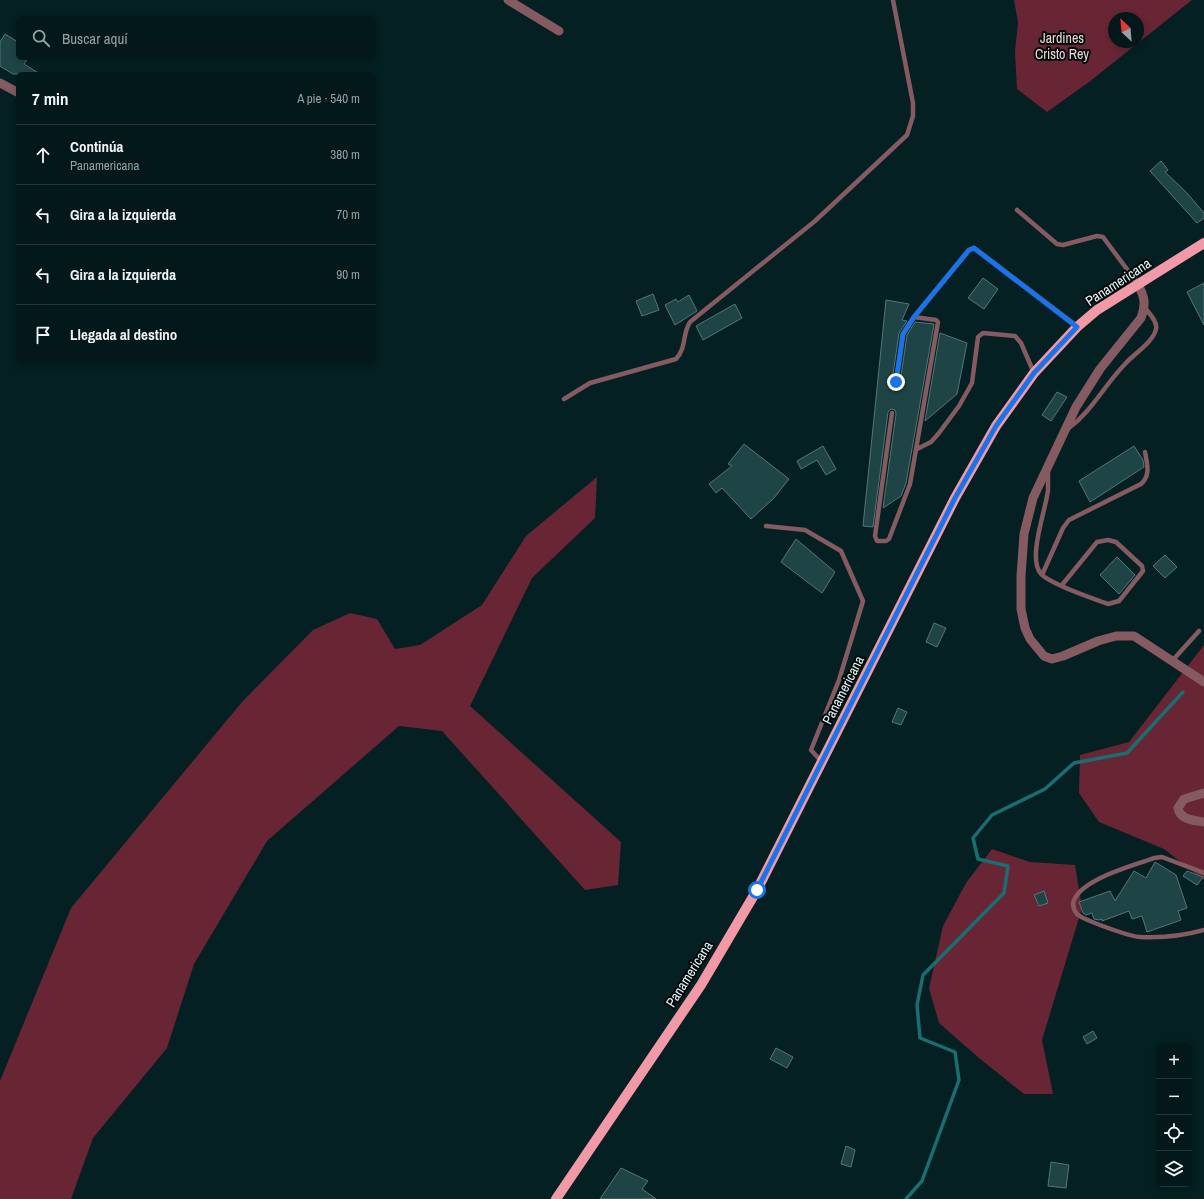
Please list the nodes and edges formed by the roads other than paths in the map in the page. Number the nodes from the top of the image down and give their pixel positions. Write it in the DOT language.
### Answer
graph roads {
  1 [pos="508,0"];
  2 [pos="893,0"];
  3 [pos="559,31"];
  4 [pos="0,83"];
  5 [pos="16,91"];
  6 [pos="1017,210"];
  7 [pos="1204,243"];
  8 [pos="1138,285"];
  9 [pos="1145,308"];
  10 [pos="914,317"];
  11 [pos="1077,327"];
  12 [pos="1034,373"];
  13 [pos="896,382"];
  14 [pos="564,399"];
  15 [pos="892,413"];
  16 [pos="1065,431"];
  17 [pos="917,449"];
  18 [pos="1145,452"];
  19 [pos="1048,467"];
  20 [pos="766,526"];
  21 [pos="1042,575"];
  22 [pos="1062,585"];
  23 [pos="1199,631"];
  24 [pos="1172,661"];
  25 [pos="1204,682"];
  26 [pos="822,762"];
  27 [pos="1204,793"];
  28 [pos="1204,822"];
  29 [pos="1204,873"];
  30 [pos="1204,930"];
  31 [pos="556,1199"];
  1 -- 3 [label="street"];
  2 -- 14 [label="lane"];
  4 -- 5 [label="street"];
  6 -- 8 [label="lane"];
  7 -- 8 [label="main road, Panamericana"];
  8 -- 9 [label="street"];
  8 -- 11 [label="main road, Panamericana"];
  9 -- 16 [label="street"];
  9 -- 16 [label="lane"];
  10 -- 11 [label="lane"];
  10 -- 13 [label="lane"];
  10 -- 17 [label="lane"];
  11 -- 12 [label="main road, Panamericana"];
  12 -- 17 [label="lane"];
  12 -- 26 [label="main road, Panamericana"];
  15 -- 17 [label="lane"];
  16 -- 19 [label="street"];
  18 -- 21 [label="lane"];
  19 -- 21 [label="lane"];
  19 -- 24 [label="street"];
  20 -- 26 [label="lane"];
  21 -- 22 [label="lane"];
  22 -- 22 [label="lane"];
  23 -- 24 [label="lane"];
  24 -- 25 [label="street"];
  26 -- 31 [label="main road, Panamericana"];
  27 -- 28 [label="street"];
  29 -- 30 [label="lane"];
}
